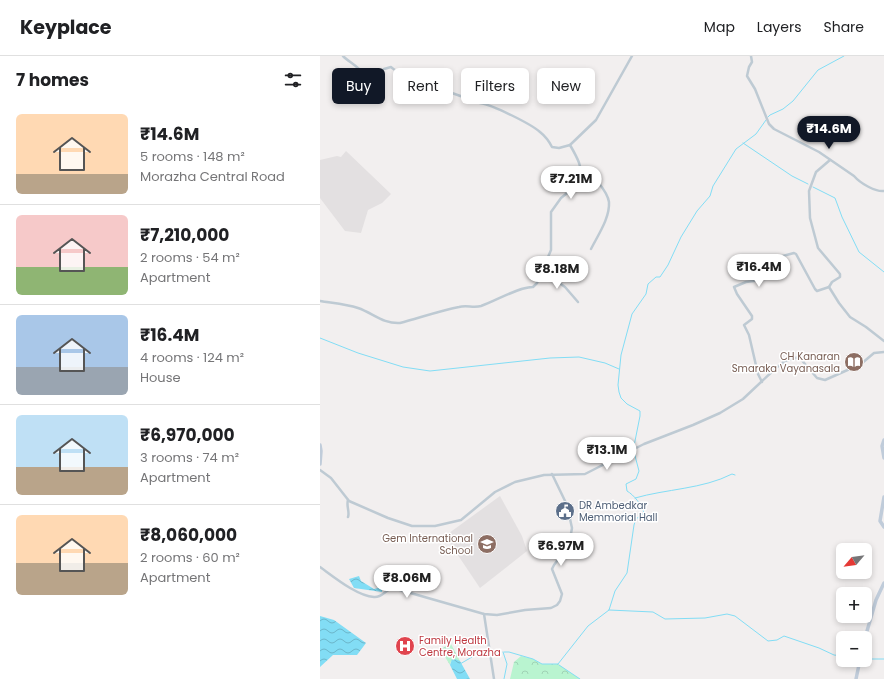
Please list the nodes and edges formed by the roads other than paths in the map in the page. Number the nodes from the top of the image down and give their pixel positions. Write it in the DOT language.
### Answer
graph roads {
  1 [pos="344,56"];
  2 [pos="632,56"];
  3 [pos="751,56"];
  4 [pos="570,145"];
  5 [pos="830,160"];
  6 [pos="582,176"];
  7 [pos="884,191"];
  8 [pos="591,249"];
  9 [pos="542,271"];
  10 [pos="829,287"];
  11 [pos="320,301"];
  12 [pos="578,302"];
  13 [pos="884,341"];
  14 [pos="884,352"];
  15 [pos="762,382"];
  16 [pos="884,440"];
  17 [pos="320,445"];
  18 [pos="884,458"];
  19 [pos="320,464"];
  20 [pos="320,470"];
  21 [pos="552,474"];
  22 [pos="884,497"];
  23 [pos="348,500"];
  24 [pos="348,517"];
  25 [pos="884,527"];
  26 [pos="320,567"];
  27 [pos="884,583"];
  28 [pos="484,614"];
  29 [pos="867,631"];
  30 [pos="859,667"];
  31 [pos="494,679"];
  32 [pos="856,679"];
  1 -- 4 [label="street"];
  2 -- 4 [label="street"];
  3 -- 5 [label="street"];
  4 -- 6 [label="street"];
  5 -- 7 [label="street"];
  5 -- 10 [label="street"];
  6 -- 8 [label="street"];
  6 -- 9 [label="street"];
  9 -- 11 [label="street"];
  9 -- 12 [label="street"];
  10 -- 13 [label="street"];
  10 -- 15 [label="street"];
  14 -- 15 [label="street"];
  15 -- 21 [label="street"];
  16 -- 18 [label="main road"];
  17 -- 19 [label="main road"];
  20 -- 23 [label="street"];
  21 -- 23 [label="street"];
  21 -- 28 [label="street"];
  22 -- 25 [label="main road"];
  23 -- 24 [label="street"];
  26 -- 28 [label="street"];
  27 -- 29 [label="main road"];
  28 -- 31 [label="street"];
  30 -- 32 [label="main road"];
}
